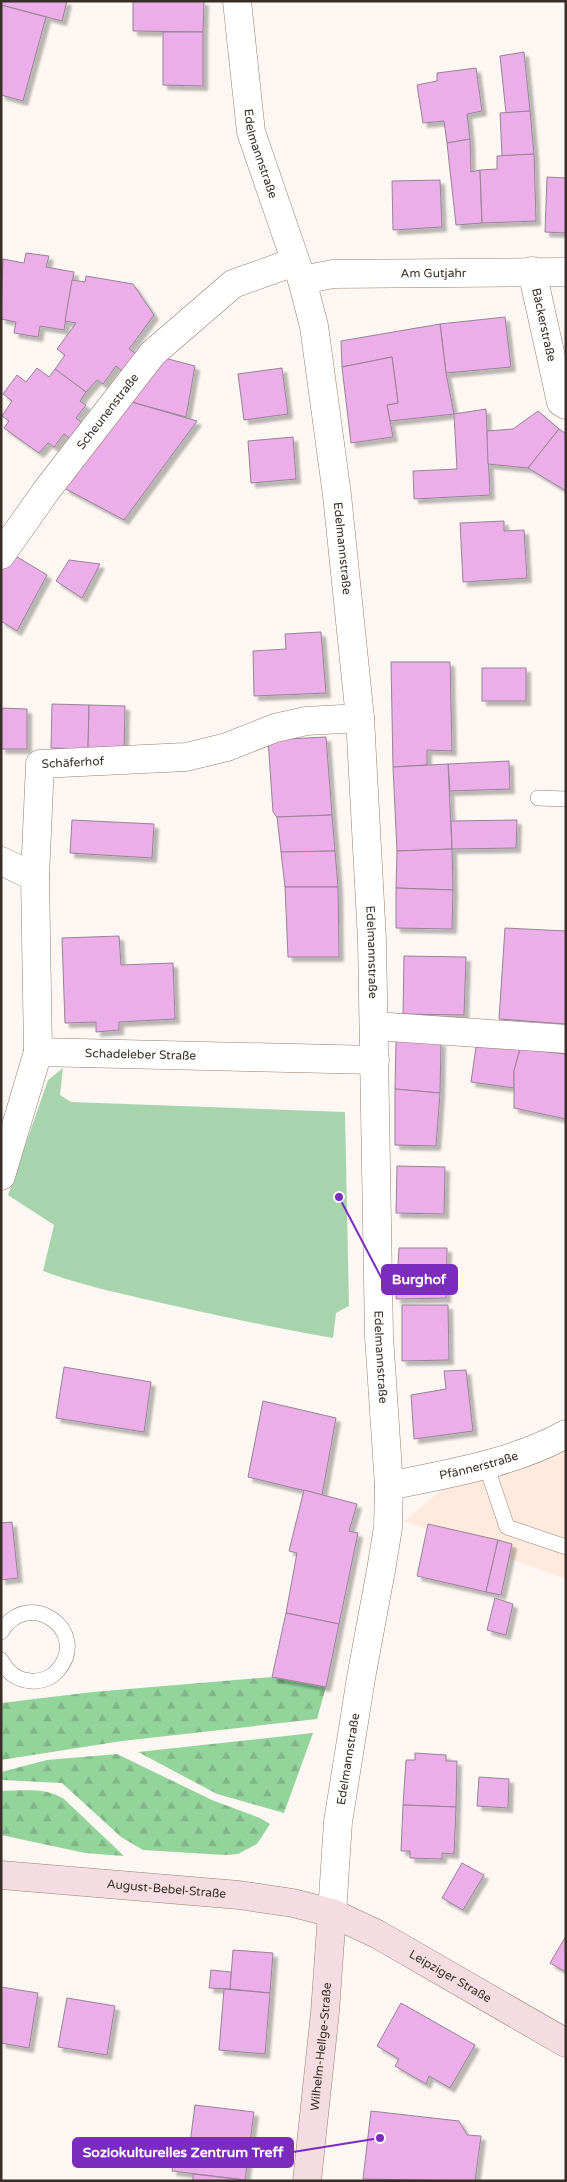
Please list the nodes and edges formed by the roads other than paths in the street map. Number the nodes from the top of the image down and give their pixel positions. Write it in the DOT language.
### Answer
graph roads {
  1 [pos="237,1"];
  2 [pos="298,271"];
  3 [pos="532,271"];
  4 [pos="566,272"];
  5 [pos="566,405"];
  6 [pos="1,555"];
  7 [pos="360,718"];
  8 [pos="538,798"];
  9 [pos="566,799"];
  10 [pos="1,861"];
  11 [pos="35,877"];
  12 [pos="374,1026"];
  13 [pos="566,1039"];
  14 [pos="38,1052"];
  15 [pos="375,1060"];
  16 [pos="1,1176"];
  17 [pos="566,1434"];
  18 [pos="486,1465"];
  19 [pos="389,1486"];
  20 [pos="566,1547"];
  21 [pos="1,1632"];
  22 [pos="2,1665"];
  23 [pos="1,1875"];
  24 [pos="332,1913"];
  25 [pos="566,2043"];
  26 [pos="307,2181"];
  1 -- 2 [label="street, Edelmannstraße"];
  2 -- 3 [label="street, Am Gutjahr"];
  2 -- 6 [label="street, Scheunenstraße"];
  2 -- 7 [label="street, Edelmannstraße"];
  3 -- 4 [label="street, Am Gutjahr"];
  3 -- 5 [label="street, Bäckerstraße"];
  7 -- 11 [label="street, Schäferhof"];
  7 -- 12 [label="street, Edelmannstraße"];
  8 -- 9 [label="lane"];
  10 -- 11 [label="street"];
  11 -- 14 [label="street, Schäferhof"];
  12 -- 13 [label="street"];
  12 -- 15 [label="street, Edelmannstraße"];
  14 -- 15 [label="street, Schadeleber Straße"];
  14 -- 16 [label="street"];
  15 -- 19 [label="street, Edelmannstraße"];
  17 -- 18 [label="street, Pfännerstraße"];
  18 -- 19 [label="street, Pfännerstraße"];
  18 -- 20 [label="lane"];
  19 -- 24 [label="street, Edelmannstraße"];
  21 -- 22 [label="lane"];
  23 -- 24 [label="main road, August-Bebel-Straße"];
  24 -- 25 [label="main road, Leipziger Straße"];
  24 -- 26 [label="main road, Wilhelm-Hellge-Straße"];
}
